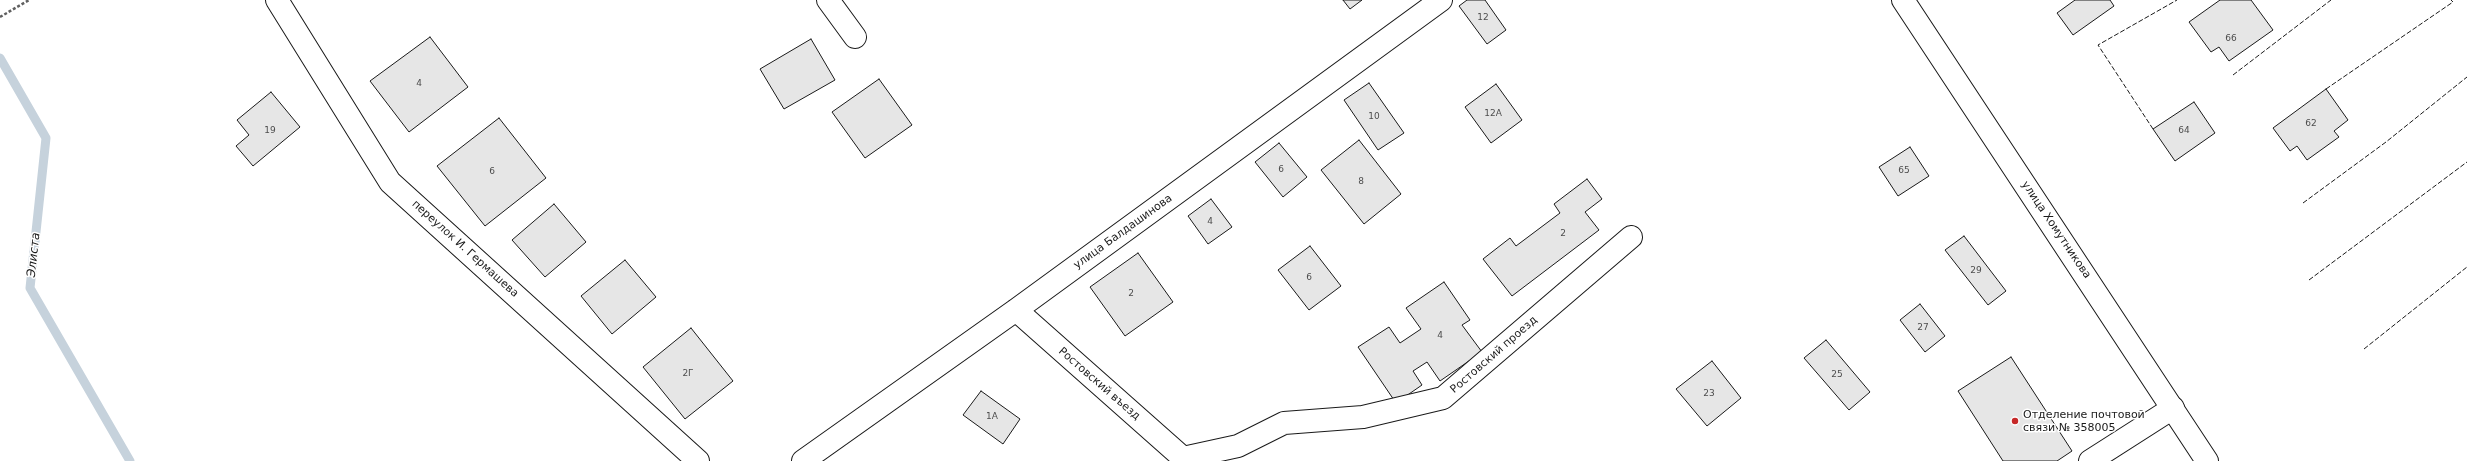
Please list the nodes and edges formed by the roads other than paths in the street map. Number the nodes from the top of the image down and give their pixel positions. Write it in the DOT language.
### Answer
graph roads {
  1 [pos="277,0"];
  2 [pos="828,0"];
  3 [pos="1441,0"];
  4 [pos="1903,0"];
  5 [pos="855,37"];
  6 [pos="1631,237"];
  7 [pos="1016,310"];
  8 [pos="2173,408"];
  9 [pos="1284,423"];
  10 [pos="1182,459"];
  11 [pos="698,461"];
  12 [pos="803,461"];
  13 [pos="2090,461"];
  14 [pos="2207,461"];
  1 -- 11 [label="street, переулок И. Гермашева"];
  2 -- 5 [label="street"];
  3 -- 7 [label="street, улица Балдашинова"];
  4 -- 8 [label="street, улица Хомутникова"];
  6 -- 9 [label="street, Ростовский проезд"];
  7 -- 10 [label="street, Ростовский въезд"];
  7 -- 12 [label="street, улица Балдашинова"];
  8 -- 13 [label="street"];
  8 -- 14 [label="street, улица Хомутникова"];
  9 -- 10 [label="street, Ростовский въезд"];
}
